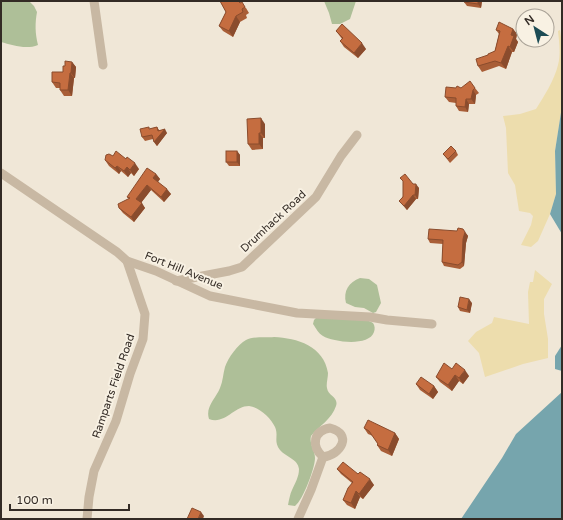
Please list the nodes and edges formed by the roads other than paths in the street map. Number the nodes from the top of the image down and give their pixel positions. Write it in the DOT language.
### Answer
graph roads {
  1 [pos="94,1"];
  2 [pos="103,65"];
  3 [pos="357,135"];
  4 [pos="1,173"];
  5 [pos="127,261"];
  6 [pos="176,281"];
  7 [pos="432,324"];
  8 [pos="323,457"];
  9 [pos="87,519"];
  10 [pos="298,519"];
  1 -- 2 [label="street"];
  3 -- 6 [label="street, Drumhack Road"];
  4 -- 5 [label="street, Fort Hill Avenue"];
  5 -- 6 [label="street, Fort Hill Avenue"];
  5 -- 9 [label="street, Ramparts Field Road"];
  6 -- 7 [label="street, Fort Hill Avenue"];
  8 -- 10 [label="street"];
}
